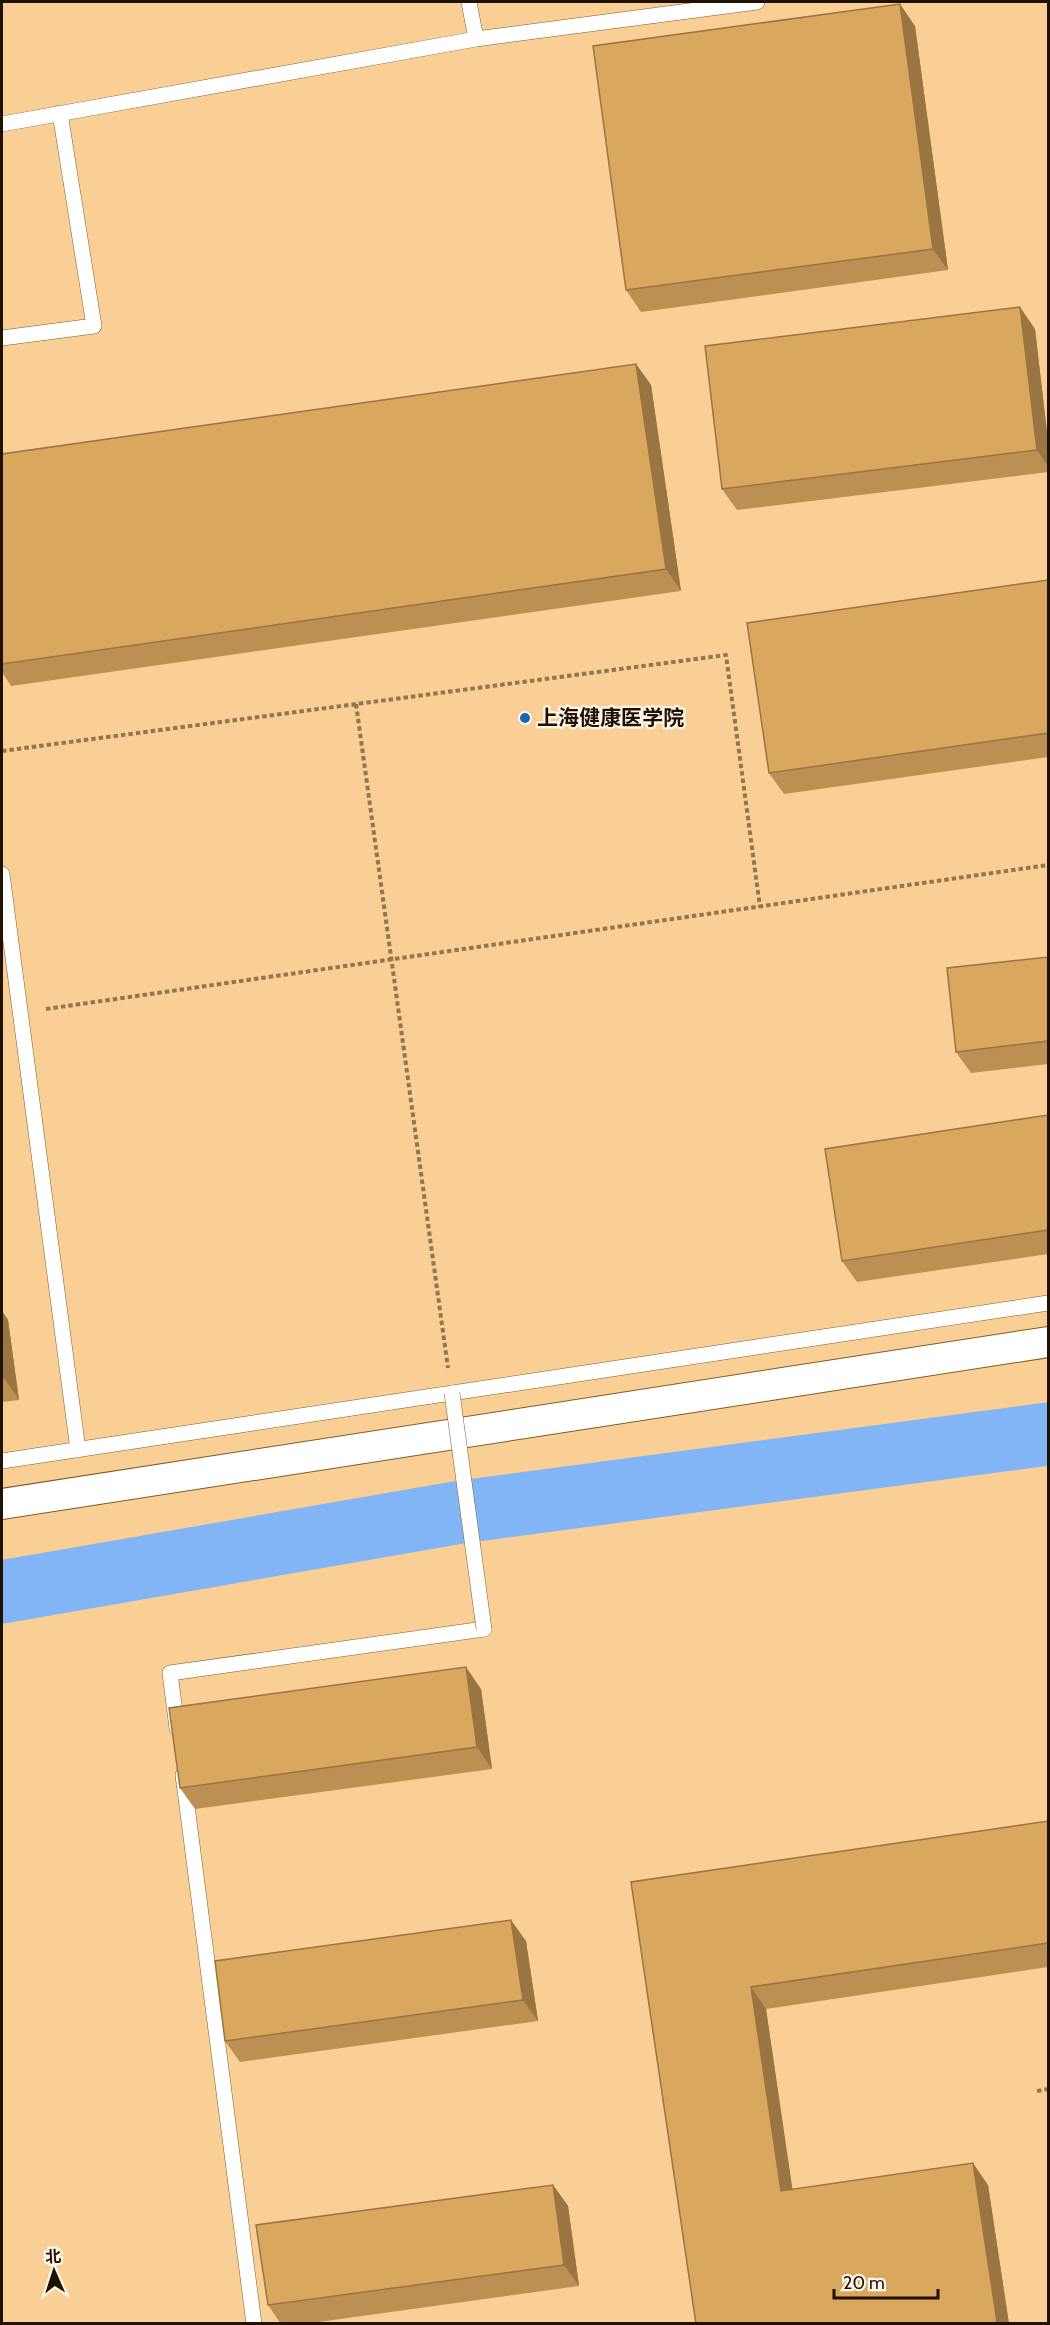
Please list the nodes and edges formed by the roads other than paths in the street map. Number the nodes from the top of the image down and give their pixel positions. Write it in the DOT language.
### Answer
graph roads {
  1 [pos="469,2"];
  2 [pos="757,2"];
  3 [pos="476,39"];
  4 [pos="60,113"];
  5 [pos="2,124"];
  6 [pos="2,338"];
  7 [pos="2,874"];
  8 [pos="1048,1303"];
  9 [pos="1048,1342"];
  10 [pos="452,1393"];
  11 [pos="78,1450"];
  12 [pos="2,1461"];
  13 [pos="2,1504"];
  14 [pos="254,2324"];
  1 -- 3 [label="lane"];
  2 -- 3 [label="lane"];
  3 -- 4 [label="lane"];
  4 -- 5 [label="lane"];
  4 -- 6 [label="lane"];
  7 -- 11 [label="lane"];
  8 -- 10 [label="lane"];
  9 -- 13 [label="street"];
  10 -- 11 [label="lane"];
  10 -- 14 [label="lane, bridge"];
  11 -- 12 [label="lane"];
}
